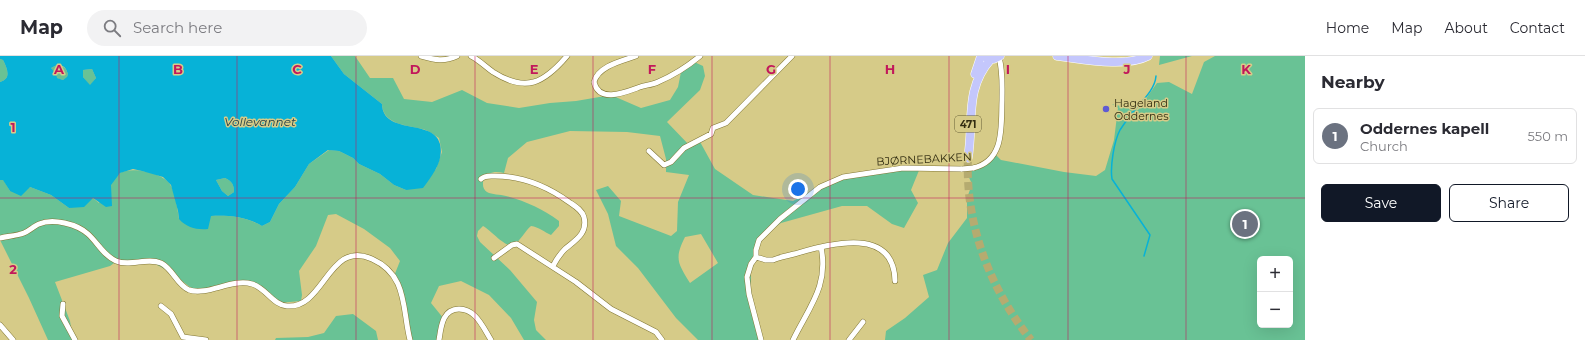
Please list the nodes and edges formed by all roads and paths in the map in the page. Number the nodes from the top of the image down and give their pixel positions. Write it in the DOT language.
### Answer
graph roads {
  1 [pos="421,56"];
  2 [pos="457,56"];
  3 [pos="471,56"];
  4 [pos="568,56"];
  5 [pos="636,56"];
  6 [pos="700,56"];
  7 [pos="792,56"];
  8 [pos="981,56"];
  9 [pos="1057,56"];
  10 [pos="1091,56"];
  11 [pos="1138,56"];
  12 [pos="1148,56"];
  13 [pos="994,57"];
  14 [pos="650,151"];
  15 [pos="481,179"];
  16 [pos="0,238"];
  17 [pos="821,247"];
  18 [pos="756,257"];
  19 [pos="494,258"];
  20 [pos="553,266"];
  21 [pos="895,280"];
  22 [pos="63,304"];
  23 [pos="161,306"];
  24 [pos="863,322"];
  25 [pos="0,325"];
  26 [pos="13,340"];
  27 [pos="75,340"];
  28 [pos="206,340"];
  29 [pos="410,340"];
  30 [pos="439,340"];
  31 [pos="491,340"];
  32 [pos="662,340"];
  33 [pos="761,340"];
  34 [pos="793,340"];
  35 [pos="849,340"];
  1 -- 2 [label="street"];
  3 -- 4 [label="street"];
  5 -- 6 [label="street"];
  7 -- 14 [label="street"];
  8 -- 13 [label="main road, 471"];
  9 -- 12 [label="main road"];
  10 -- 11 [label="main road"];
  13 -- 18 [label="street, BJØRNEBAKKEN, bridge"];
  15 -- 20 [label="street"];
  16 -- 29 [label="street"];
  17 -- 18 [label="street"];
  17 -- 21 [label="street"];
  17 -- 34 [label="street"];
  18 -- 33 [label="street, BJØRNEBAKKEN"];
  19 -- 20 [label="street"];
  20 -- 32 [label="street"];
  22 -- 27 [label="street"];
  23 -- 28 [label="street"];
  24 -- 35 [label="street"];
  25 -- 26 [label="street"];
  30 -- 31 [label="street"];
}
